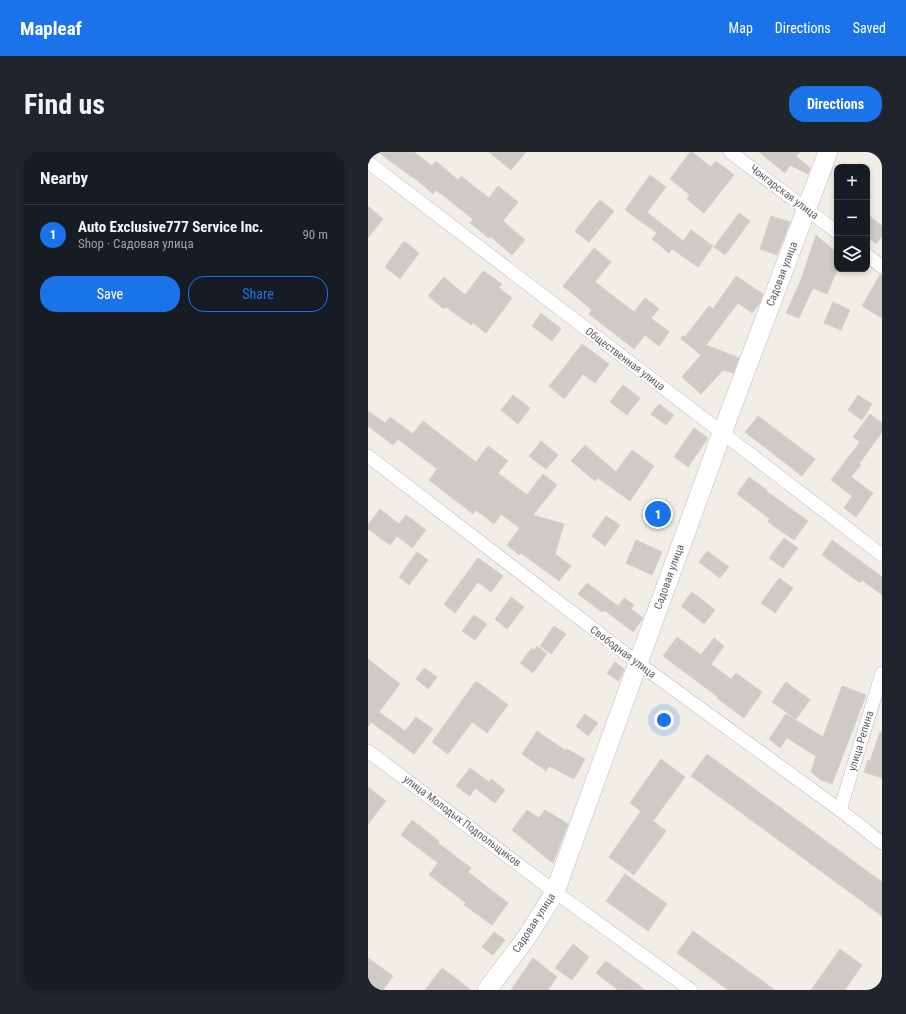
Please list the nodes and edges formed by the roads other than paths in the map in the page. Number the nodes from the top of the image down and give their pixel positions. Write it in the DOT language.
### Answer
graph roads {
  1 [pos="730,152"];
  2 [pos="828,152"];
  3 [pos="368,162"];
  4 [pos="807,209"];
  5 [pos="834,230"];
  6 [pos="870,257"];
  7 [pos="882,267"];
  8 [pos="722,433"];
  9 [pos="368,456"];
  10 [pos="882,555"];
  11 [pos="638,663"];
  12 [pos="882,673"];
  13 [pos="368,751"];
  14 [pos="840,810"];
  15 [pos="882,843"];
  16 [pos="556,892"];
  17 [pos="487,990"];
  18 [pos="691,990"];
  1 -- 4 [label="street, Чонгарская улица"];
  2 -- 4 [label="main road, Садовая улица"];
  3 -- 8 [label="street, Общественная улица"];
  4 -- 5 [label="street, Чонгарская улица"];
  4 -- 8 [label="main road, Садовая улица"];
  6 -- 7 [label="street"];
  8 -- 10 [label="street, Общественная улица"];
  8 -- 11 [label="main road, Садовая улица"];
  9 -- 11 [label="street, Свободная улица"];
  11 -- 14 [label="street, Свободная улица"];
  11 -- 16 [label="main road, Садовая улица"];
  12 -- 14 [label="street, улица Репина"];
  13 -- 16 [label="street, улица Молодых Подпольщиков"];
  14 -- 15 [label="street, Свободная улица"];
  16 -- 17 [label="main road, Садовая улица"];
  16 -- 18 [label="street, улица Молодых Подпольщиков"];
}
